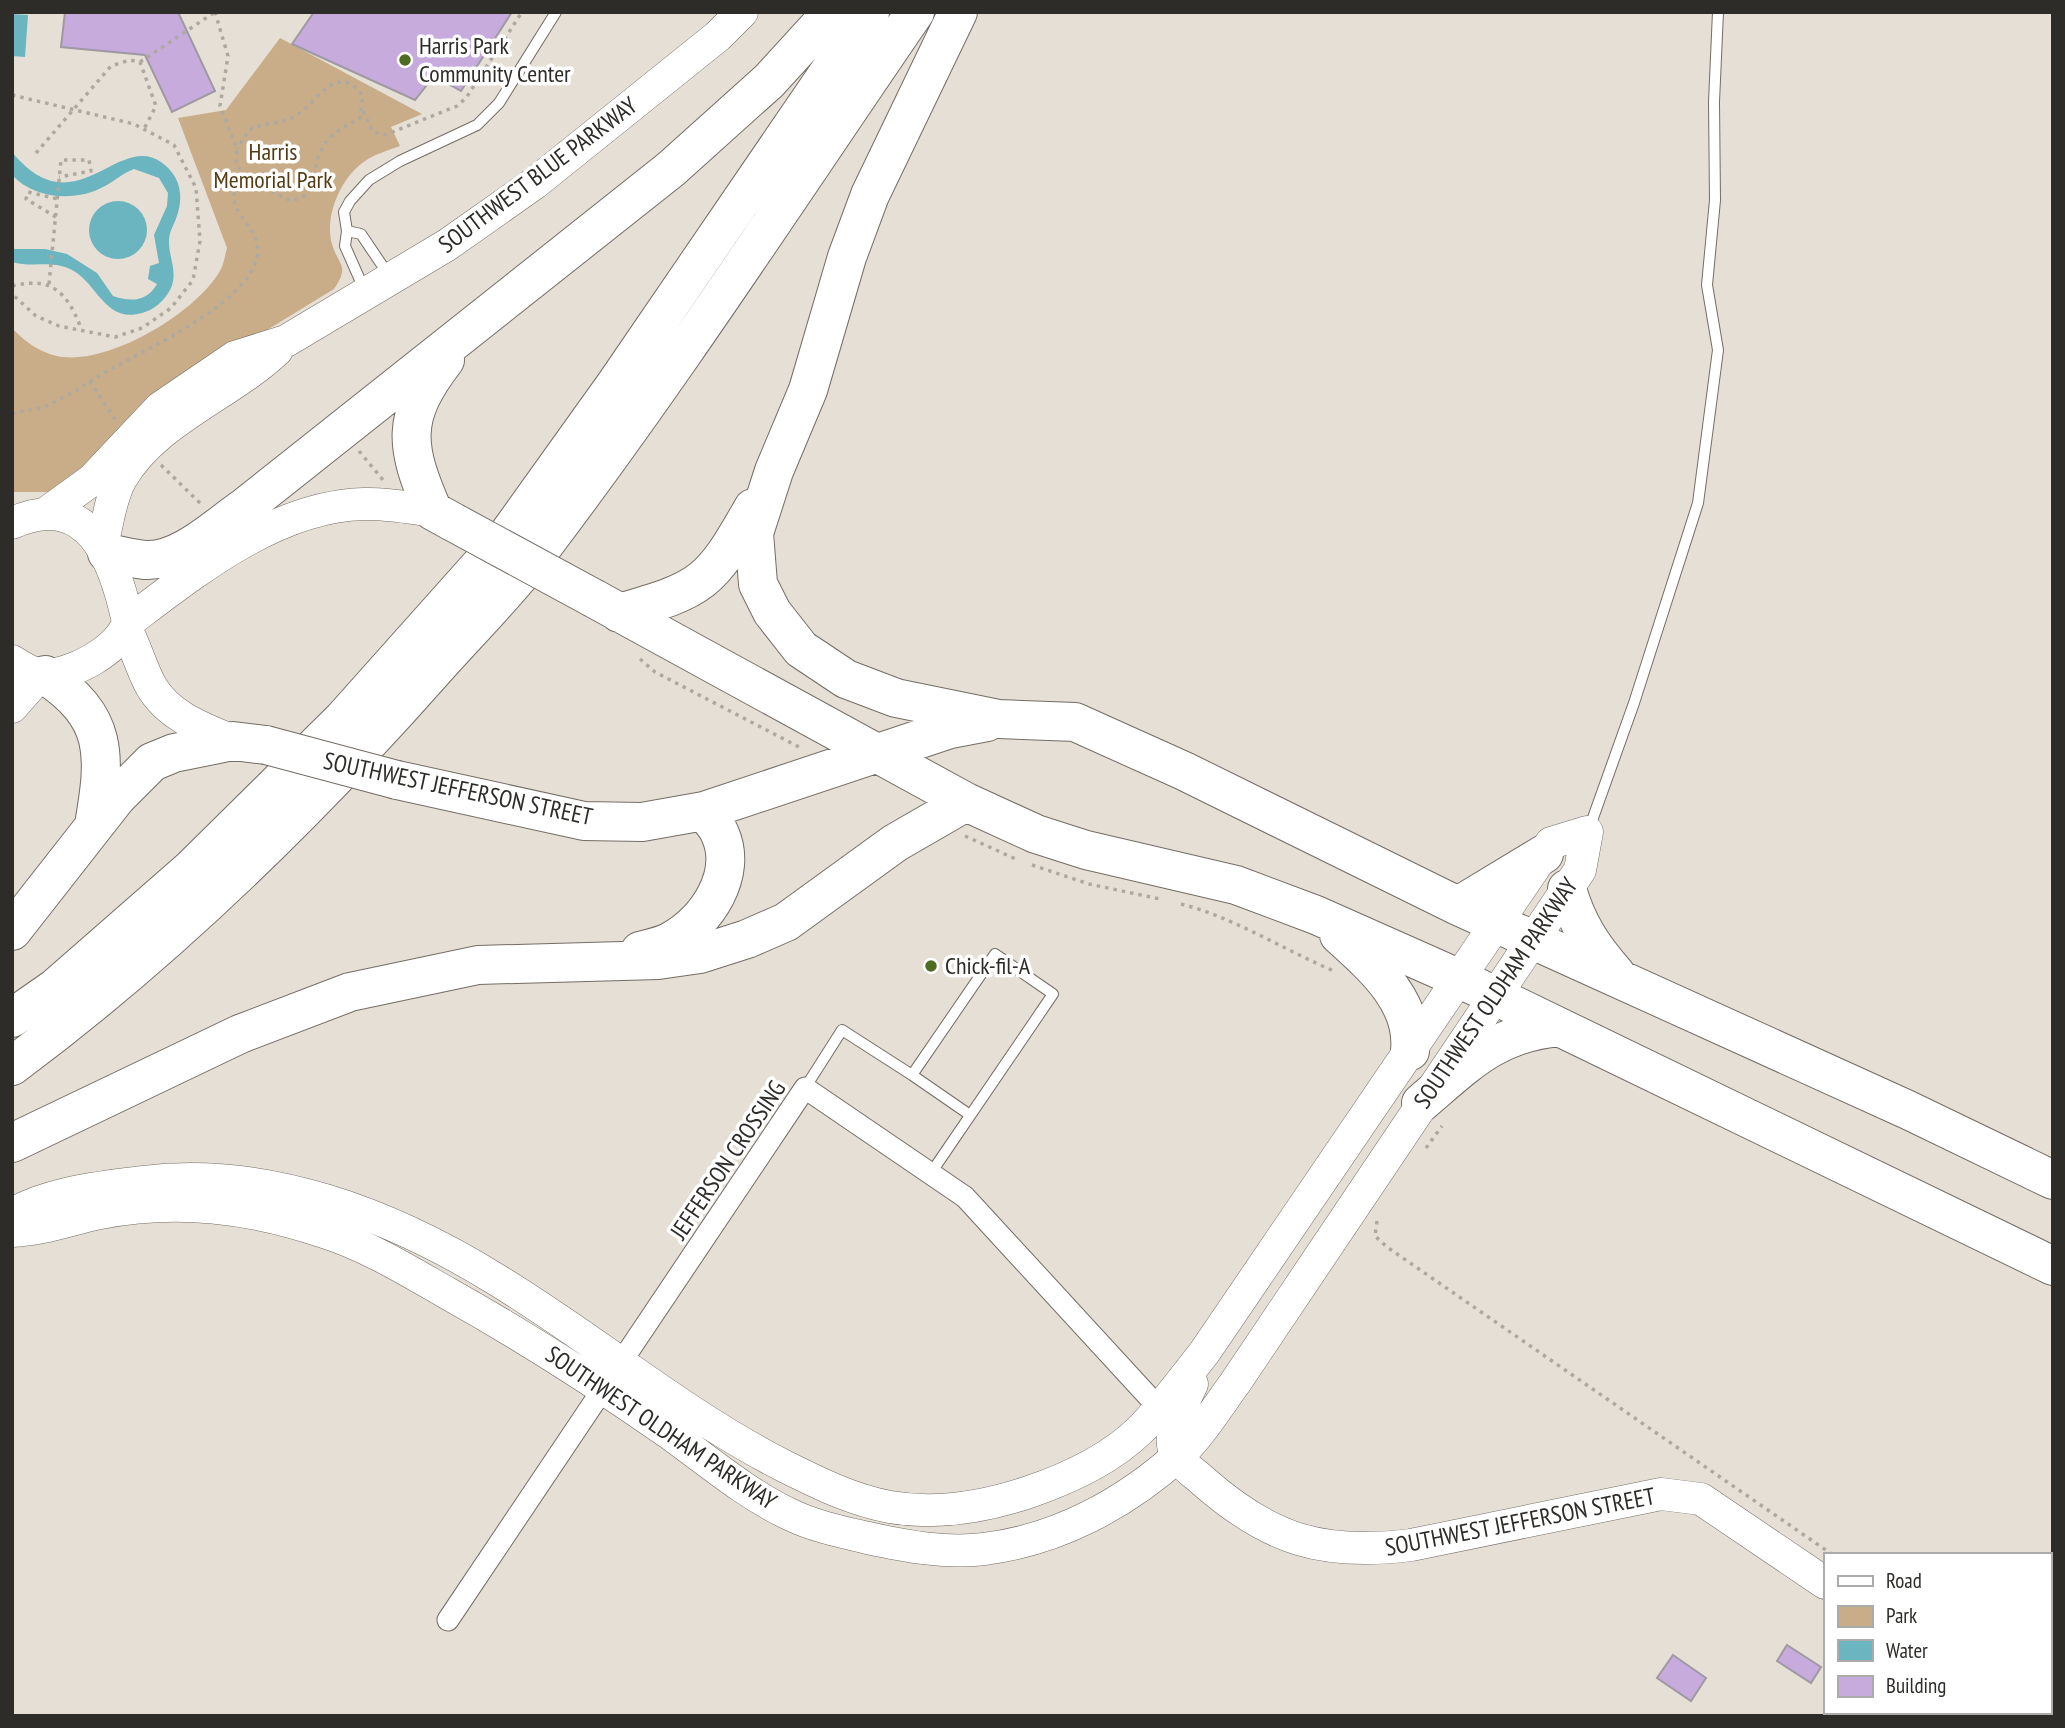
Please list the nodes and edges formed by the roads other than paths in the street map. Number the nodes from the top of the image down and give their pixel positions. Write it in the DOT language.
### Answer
graph roads {
  1 [pos="556,12"];
  2 [pos="743,12"];
  3 [pos="832,12"];
  4 [pos="870,12"];
  5 [pos="915,12"];
  6 [pos="958,12"];
  7 [pos="1718,12"];
  8 [pos="347,231"];
  9 [pos="379,287"];
  10 [pos="465,332"];
  11 [pos="286,341"];
  12 [pos="774,471"];
  13 [pos="24,516"];
  14 [pos="443,517"];
  15 [pos="104,549"];
  16 [pos="607,606"];
  17 [pos="127,625"];
  18 [pos="32,670"];
  19 [pos="12,707"];
  20 [pos="999,719"];
  21 [pos="250,743"];
  22 [pos="878,755"];
  23 [pos="704,811"];
  24 [pos="960,817"];
  25 [pos="94,827"];
  26 [pos="1587,832"];
  27 [pos="1544,854"];
  28 [pos="1567,889"];
  29 [pos="1458,906"];
  30 [pos="1316,915"];
  31 [pos="1495,923"];
  32 [pos="12,931"];
  33 [pos="1531,940"];
  34 [pos="598,964"];
  35 [pos="1458,978"];
  36 [pos="1622,981"];
  37 [pos="1494,995"];
  38 [pos="12,1018"];
  39 [pos="1559,1027"];
  40 [pos="1410,1051"];
  41 [pos="12,1066"];
  42 [pos="912,1075"];
  43 [pos="805,1088"];
  44 [pos="1432,1114"];
  45 [pos="970,1115"];
  46 [pos="12,1143"];
  47 [pos="931,1173"];
  48 [pos="2053,1180"];
  49 [pos="12,1214"];
  50 [pos="331,1218"];
  51 [pos="12,1231"];
  52 [pos="2053,1266"];
  53 [pos="1204,1353"];
  54 [pos="622,1364"];
  55 [pos="605,1390"];
  56 [pos="1159,1408"];
  57 [pos="1176,1457"];
  58 [pos="1077,1523"];
  59 [pos="1824,1582"];
  60 [pos="448,1620"];
  1 -- 8 [label="lane"];
  2 -- 9 [label="street, SOUTHWEST BLUE PARKWAY"];
  3 -- 10 [label="highway"];
  4 -- 38 [label="highway"];
  5 -- 41 [label="highway"];
  6 -- 12 [label="highway"];
  7 -- 26 [label="lane"];
  8 -- 9 [label="lane"];
  8 -- 9 [label="lane"];
  9 -- 11 [label="street, SOUTHWEST BLUE PARKWAY"];
  10 -- 14 [label="highway"];
  10 -- 15 [label="highway"];
  11 -- 13 [label="street, SOUTHWEST BLUE PARKWAY"];
  11 -- 15 [label="street, SOUTHWEST BLUE PARKWAY"];
  12 -- 16 [label="highway"];
  12 -- 20 [label="highway"];
  13 -- 15 [label="street"];
  14 -- 16 [label="highway, bridge"];
  14 -- 17 [label="street"];
  15 -- 17 [label="street, SOUTHWEST JEFFERSON STREET"];
  16 -- 22 [label="highway"];
  17 -- 18 [label="street"];
  17 -- 21 [label="street, SOUTHWEST JEFFERSON STREET"];
  18 -- 19 [label="street"];
  18 -- 25 [label="highway"];
  20 -- 22 [label="highway, SOUTHWEST JEFFERSON STREET"];
  20 -- 29 [label="highway"];
  21 -- 23 [label="highway, SOUTHWEST JEFFERSON STREET, bridge"];
  21 -- 25 [label="highway"];
  22 -- 23 [label="highway, SOUTHWEST JEFFERSON STREET"];
  22 -- 24 [label="highway"];
  23 -- 34 [label="highway"];
  24 -- 30 [label="highway"];
  24 -- 34 [label="highway"];
  25 -- 32 [label="highway"];
  26 -- 27 [label="street, SOUTHWEST OLDHAM PARKWAY"];
  26 -- 28 [label="street, SOUTHWEST OLDHAM PARKWAY"];
  27 -- 29 [label="highway"];
  27 -- 31 [label="street, SOUTHWEST OLDHAM PARKWAY"];
  28 -- 33 [label="street, SOUTHWEST OLDHAM PARKWAY"];
  28 -- 36 [label="highway"];
  29 -- 31 [label="highway"];
  30 -- 35 [label="highway"];
  30 -- 40 [label="highway"];
  31 -- 33 [label="highway"];
  31 -- 35 [label="street, SOUTHWEST OLDHAM PARKWAY"];
  33 -- 36 [label="highway"];
  33 -- 37 [label="street, SOUTHWEST OLDHAM PARKWAY"];
  34 -- 46 [label="highway"];
  35 -- 37 [label="highway"];
  35 -- 40 [label="street, SOUTHWEST OLDHAM PARKWAY"];
  36 -- 48 [label="highway"];
  37 -- 39 [label="highway"];
  37 -- 44 [label="street, SOUTHWEST OLDHAM PARKWAY"];
  39 -- 44 [label="highway"];
  39 -- 52 [label="highway"];
  40 -- 53 [label="street, SOUTHWEST OLDHAM PARKWAY"];
  42 -- 43 [label="lane"];
  42 -- 45 [label="lane"];
  42 -- 45 [label="lane"];
  43 -- 47 [label="street, JEFFERSON CROSSING"];
  43 -- 54 [label="street, JEFFERSON CROSSING"];
  44 -- 57 [label="street, SOUTHWEST OLDHAM PARKWAY"];
  45 -- 47 [label="lane"];
  47 -- 56 [label="street, JEFFERSON CROSSING"];
  49 -- 50 [label="street, SOUTHWEST OLDHAM PARKWAY"];
  50 -- 51 [label="street, SOUTHWEST OLDHAM PARKWAY"];
  50 -- 54 [label="street, SOUTHWEST OLDHAM PARKWAY"];
  50 -- 55 [label="street, SOUTHWEST OLDHAM PARKWAY"];
  53 -- 56 [label="street, SOUTHWEST OLDHAM PARKWAY"];
  53 -- 57 [label="street"];
  54 -- 55 [label="street, JEFFERSON CROSSING"];
  54 -- 56 [label="street, SOUTHWEST OLDHAM PARKWAY"];
  55 -- 58 [label="street, SOUTHWEST OLDHAM PARKWAY"];
  55 -- 60 [label="street, JEFFERSON CROSSING"];
  56 -- 58 [label="street"];
  57 -- 58 [label="street, SOUTHWEST OLDHAM PARKWAY"];
  57 -- 59 [label="street, SOUTHWEST JEFFERSON STREET"];
}
